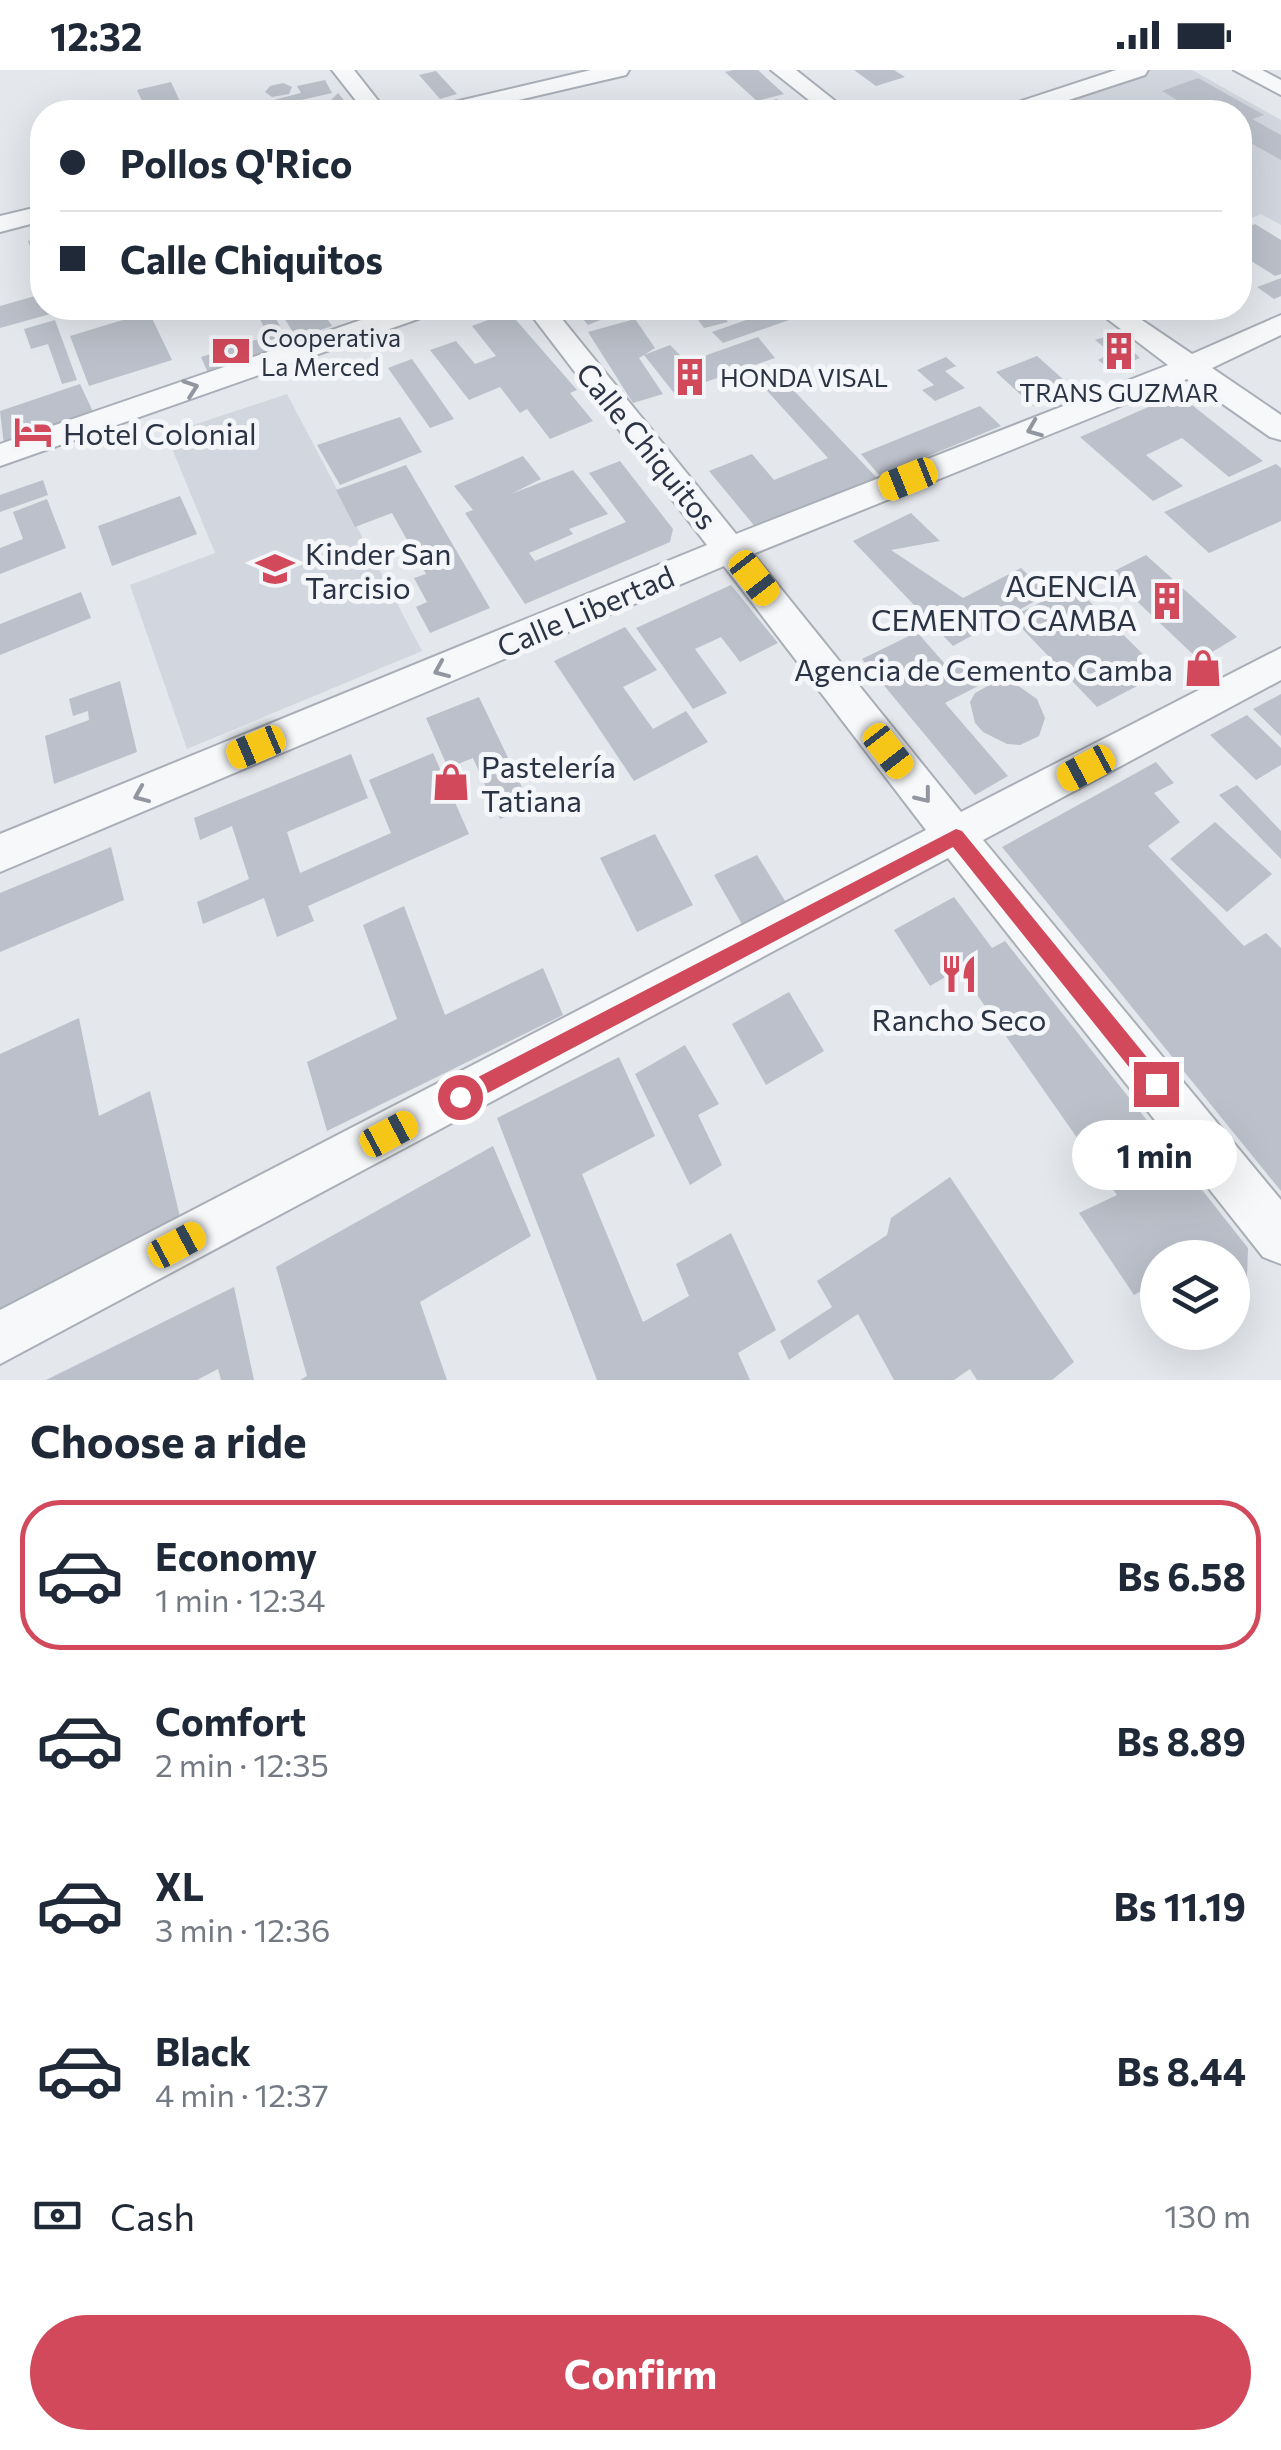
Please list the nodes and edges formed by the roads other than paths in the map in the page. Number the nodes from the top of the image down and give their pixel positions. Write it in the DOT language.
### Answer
graph roads {
  1 [pos="342,70"];
  2 [pos="618,70"];
  3 [pos="782,70"];
  4 [pos="1137,70"];
  5 [pos="1245,70"];
  6 [pos="1281,88"];
  7 [pos="366,100"];
  8 [pos="492,100"];
  9 [pos="822,100"];
  10 [pos="1047,100"];
  11 [pos="30,216"];
  12 [pos="0,224"];
  13 [pos="388,320"];
  14 [pos="549,320"];
  15 [pos="1123,320"];
  16 [pos="1281,324"];
  17 [pos="1189,367"];
  18 [pos="1281,430"];
  19 [pos="1281,449"];
  20 [pos="0,456"];
  21 [pos="732,550"];
  22 [pos="1281,664"];
  23 [pos="956,837"];
  24 [pos="0,853"];
  25 [pos="1281,1240"];
  26 [pos="0,1338"];
  1 -- 7 [label="street"];
  2 -- 8 [label="street"];
  3 -- 9 [label="street"];
  4 -- 10 [label="street"];
  5 -- 6 [label="street"];
  11 -- 12 [label="street"];
  20 -- 13 [label="street, one-way"];
  14 -- 21 [label="street, Calle Chiquitos"];
  15 -- 17 [label="street"];
  16 -- 17 [label="street, Calle Libertad"];
  17 -- 18 [label="street"];
  17 -- 19 [label="street"];
  17 -- 21 [label="street, Calle Libertad, one-way"];
  21 -- 23 [label="street, Calle Chiquitos, one-way"];
  21 -- 24 [label="street, Calle Libertad, one-way"];
  22 -- 23 [label="street"];
  23 -- 25 [label="street, Calle Chiquitos"];
  23 -- 26 [label="street"];
}
